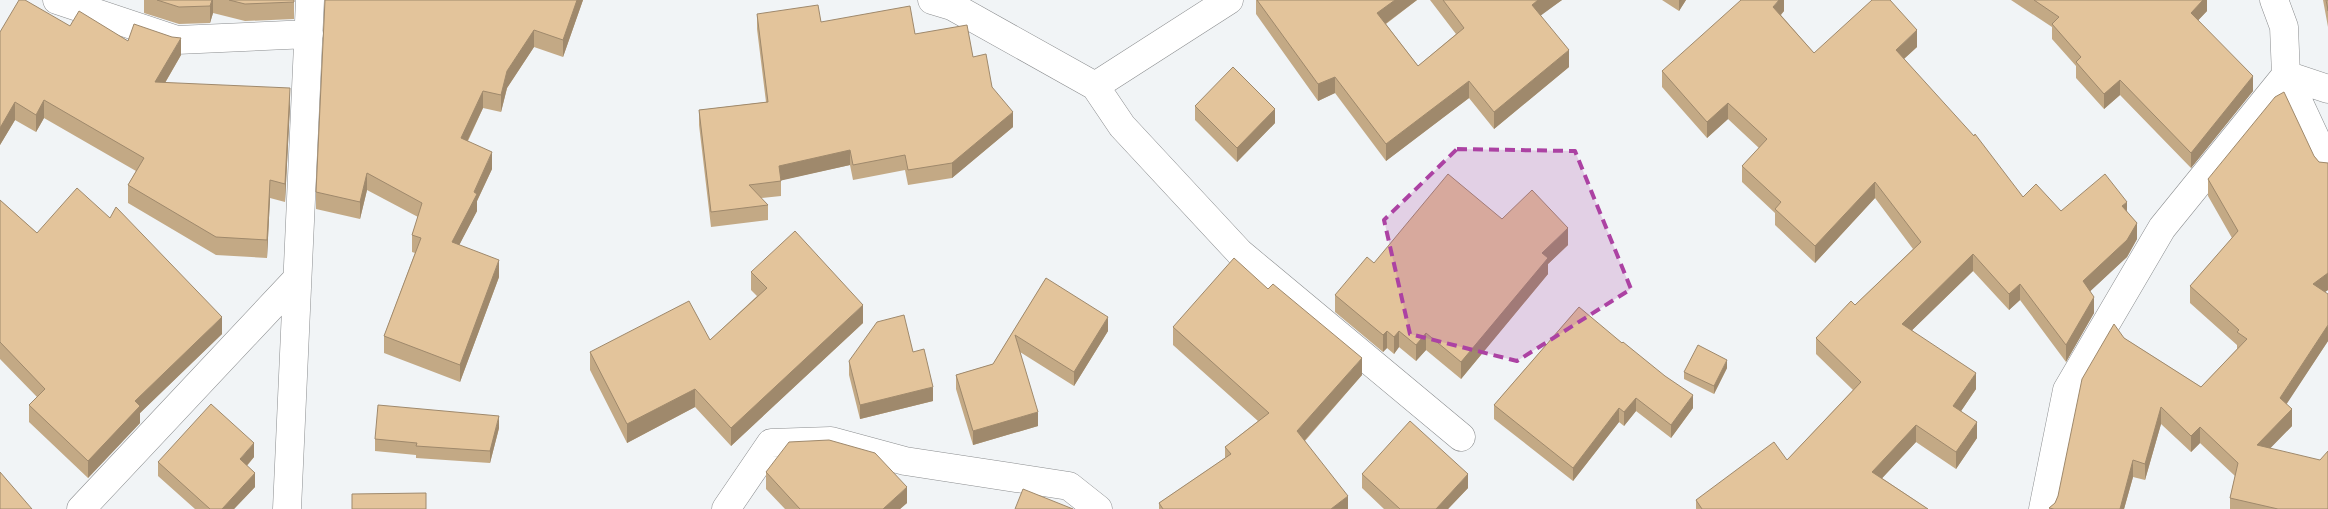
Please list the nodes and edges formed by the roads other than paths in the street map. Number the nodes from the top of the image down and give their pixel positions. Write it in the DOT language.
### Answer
graph roads {
  1 [pos="57,0"];
  2 [pos="310,0"];
  3 [pos="932,0"];
  4 [pos="1229,0"];
  5 [pos="2274,0"];
  6 [pos="308,34"];
  7 [pos="2286,75"];
  8 [pos="1095,86"];
  9 [pos="2328,89"];
  10 [pos="2328,165"];
  11 [pos="297,279"];
  12 [pos="1461,437"];
  13 [pos="81,509"];
  14 [pos="287,509"];
  15 [pos="726,509"];
  16 [pos="1098,509"];
  17 [pos="2043,509"];
  1 -- 6 [label="street"];
  2 -- 6 [label="street"];
  3 -- 8 [label="street"];
  4 -- 8 [label="street"];
  5 -- 7 [label="street"];
  6 -- 11 [label="street"];
  7 -- 9 [label="street"];
  7 -- 10 [label="street"];
  7 -- 17 [label="street"];
  8 -- 12 [label="street"];
  11 -- 13 [label="street"];
  11 -- 14 [label="street"];
  15 -- 16 [label="street"];
}
